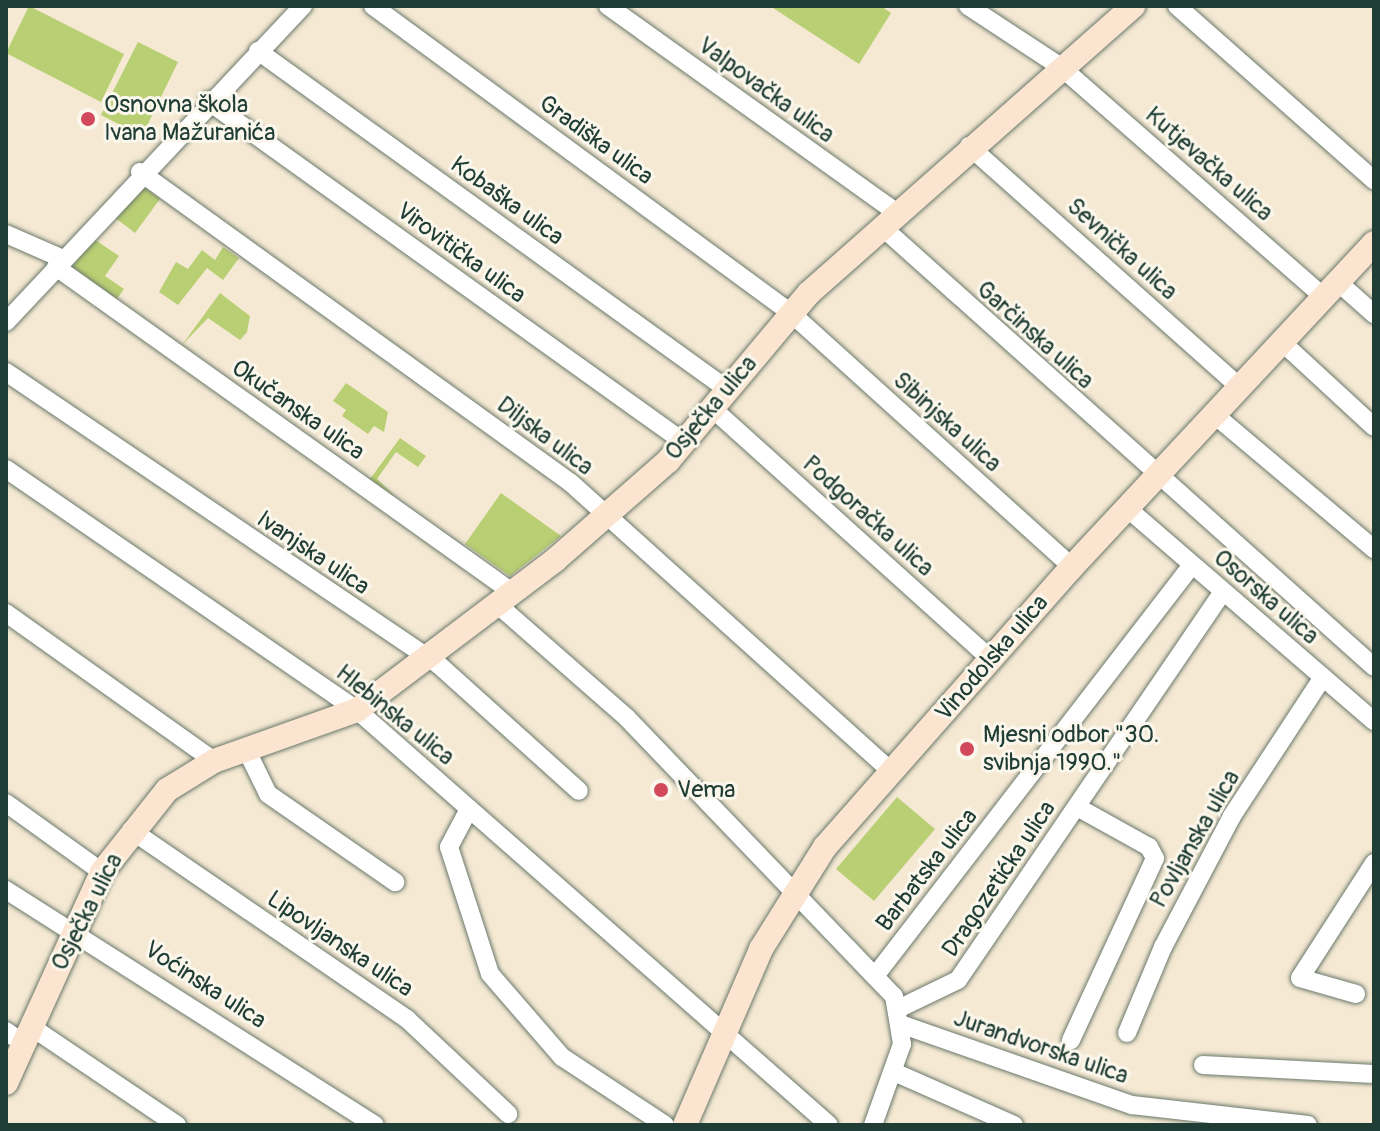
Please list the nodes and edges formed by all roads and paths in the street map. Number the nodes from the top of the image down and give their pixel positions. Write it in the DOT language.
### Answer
graph roads {
  1 [pos="303,6"];
  2 [pos="373,6"];
  3 [pos="608,6"];
  4 [pos="968,6"];
  5 [pos="1133,6"];
  6 [pos="1177,6"];
  7 [pos="258,51"];
  8 [pos="1061,67"];
  9 [pos="208,101"];
  10 [pos="969,146"];
  11 [pos="140,172"];
  12 [pos="1374,180"];
  13 [pos="889,220"];
  14 [pos="6,234"];
  15 [pos="1374,243"];
  16 [pos="60,263"];
  17 [pos="1332,290"];
  18 [pos="791,313"];
  19 [pos="1374,314"];
  20 [pos="6,322"];
  21 [pos="1284,344"];
  22 [pos="6,372"];
  23 [pos="1242,389"];
  24 [pos="720,400"];
  25 [pos="1216,416"];
  26 [pos="1374,427"];
  27 [pos="685,443"];
  28 [pos="6,469"];
  29 [pos="1156,478"];
  30 [pos="1127,508"];
  31 [pos="607,517"];
  32 [pos="1374,549"];
  33 [pos="1192,565"];
  34 [pos="1072,567"];
  35 [pos="1223,592"];
  36 [pos="504,598"];
  37 [pos="6,613"];
  38 [pos="426,658"];
  39 [pos="991,659"];
  40 [pos="1374,667"];
  41 [pos="1323,677"];
  42 [pos="357,710"];
  43 [pos="1374,721"];
  44 [pos="246,749"];
  45 [pos="214,761"];
  46 [pos="892,772"];
  47 [pos="579,791"];
  48 [pos="6,803"];
  49 [pos="1077,807"];
  50 [pos="469,809"];
  51 [pos="131,830"];
  52 [pos="1374,863"];
  53 [pos="102,872"];
  54 [pos="395,882"];
  55 [pos="6,890"];
  56 [pos="792,893"];
  57 [pos="71,934"];
  58 [pos="875,976"];
  59 [pos="1356,994"];
  60 [pos="902,1017"];
  61 [pos="726,1033"];
  62 [pos="1127,1033"];
  63 [pos="21,1035"];
  64 [pos="1071,1040"];
  65 [pos="1203,1065"];
  66 [pos="894,1072"];
  67 [pos="1374,1074"];
  68 [pos="6,1083"];
  69 [pos="508,1114"];
  70 [pos="177,1125"];
  71 [pos="375,1125"];
  72 [pos="665,1125"];
  73 [pos="685,1125"];
  74 [pos="829,1125"];
  75 [pos="873,1125"];
  76 [pos="1014,1125"];
  77 [pos="1308,1125"];
  1 -- 7 [label="street"];
  2 -- 18 [label="street, Gradiška ulica"];
  3 -- 13 [label="street, Valpovačka ulica"];
  4 -- 8 [label="street, Kutjevačka ulica"];
  5 -- 8 [label="street, Osječka ulica"];
  6 -- 12 [label="street"];
  7 -- 9 [label="street"];
  7 -- 24 [label="street, Kobaška ulica"];
  8 -- 10 [label="street, Osječka ulica"];
  8 -- 17 [label="street, Kutjevačka ulica"];
  9 -- 11 [label="street"];
  9 -- 27 [label="street, Virovitička ulica"];
  10 -- 13 [label="street, Osječka ulica"];
  10 -- 23 [label="street, Sevnička ulica"];
  11 -- 16 [label="street"];
  11 -- 31 [label="street, Diljska ulica"];
  13 -- 18 [label="street, Osječka ulica"];
  13 -- 29 [label="street, Garčinska ulica"];
  14 -- 16 [label="street, Okučanska ulica"];
  15 -- 17 [label="street, Vinodolska ulica"];
  16 -- 20 [label="street"];
  16 -- 36 [label="street, Okučanska ulica"];
  17 -- 19 [label="street, Kutjevačka ulica"];
  17 -- 21 [label="street, Vinodolska ulica"];
  18 -- 24 [label="street, Osječka ulica"];
  18 -- 34 [label="street, Sibinjska ulica"];
  21 -- 23 [label="street, Vinodolska ulica"];
  21 -- 26 [label="street"];
  22 -- 38 [label="street, Ivanjska ulica"];
  23 -- 25 [label="street, Vinodolska ulica"];
  24 -- 27 [label="street, Osječka ulica"];
  24 -- 39 [label="street, Podgoračka ulica"];
  25 -- 29 [label="street, Vinodolska ulica"];
  25 -- 32 [label="street"];
  27 -- 31 [label="street, Osječka ulica"];
  28 -- 42 [label="street, Hlebinska ulica"];
  29 -- 30 [label="street, Vinodolska ulica"];
  29 -- 40 [label="street, Garčinska ulica"];
  30 -- 33 [label="street, Osorska ulica"];
  30 -- 34 [label="street, Vinodolska ulica"];
  31 -- 36 [label="street, Osječka ulica"];
  31 -- 46 [label="street, Diljska ulica"];
  33 -- 35 [label="street, Osorska ulica"];
  33 -- 58 [label="street, Barbatska ulica"];
  34 -- 39 [label="street, Vinodolska ulica"];
  35 -- 41 [label="street, Osorska ulica"];
  35 -- 49 [label="street, Dragozetićka ulica"];
  36 -- 38 [label="street, Osječka ulica"];
  36 -- 56 [label="street, Okučanska ulica"];
  37 -- 45 [label="street"];
  38 -- 42 [label="street, Osječka ulica"];
  38 -- 47 [label="street, Ivanjska ulica"];
  39 -- 46 [label="street, Vinodolska ulica"];
  41 -- 43 [label="street, Osorska ulica"];
  41 -- 62 [label="street, Povljanska ulica"];
  42 -- 44 [label="street, Osječka ulica"];
  42 -- 50 [label="street, Hlebinska ulica"];
  44 -- 45 [label="street, Osječka ulica"];
  44 -- 54 [label="street"];
  45 -- 51 [label="street, Osječka ulica"];
  46 -- 56 [label="street, Vinodolska ulica"];
  48 -- 53 [label="street"];
  49 -- 60 [label="street, Dragozetićka ulica"];
  49 -- 64 [label="street"];
  50 -- 61 [label="street, Hlebinska ulica"];
  50 -- 72 [label="street"];
  51 -- 53 [label="street, Osječka ulica"];
  51 -- 69 [label="street, Lipovljanska ulica"];
  52 -- 59 [label="street"];
  53 -- 57 [label="street, Osječka ulica"];
  55 -- 57 [label="street, Voćinska ulica"];
  56 -- 58 [label="street, Okučanska ulica"];
  56 -- 61 [label="street, Vinodolska ulica"];
  57 -- 63 [label="street, Osječka ulica"];
  57 -- 71 [label="street, Voćinska ulica"];
  58 -- 60 [label="street, Okučanska ulica"];
  60 -- 66 [label="street"];
  60 -- 77 [label="street, Jurandvorska ulica"];
  61 -- 73 [label="street, Vinodolska ulica"];
  61 -- 74 [label="street, Hlebinska ulica"];
  63 -- 68 [label="street, Osječka ulica"];
  63 -- 70 [label="street"];
  65 -- 67 [label="street"];
  66 -- 75 [label="street"];
  66 -- 76 [label="street"];
}
